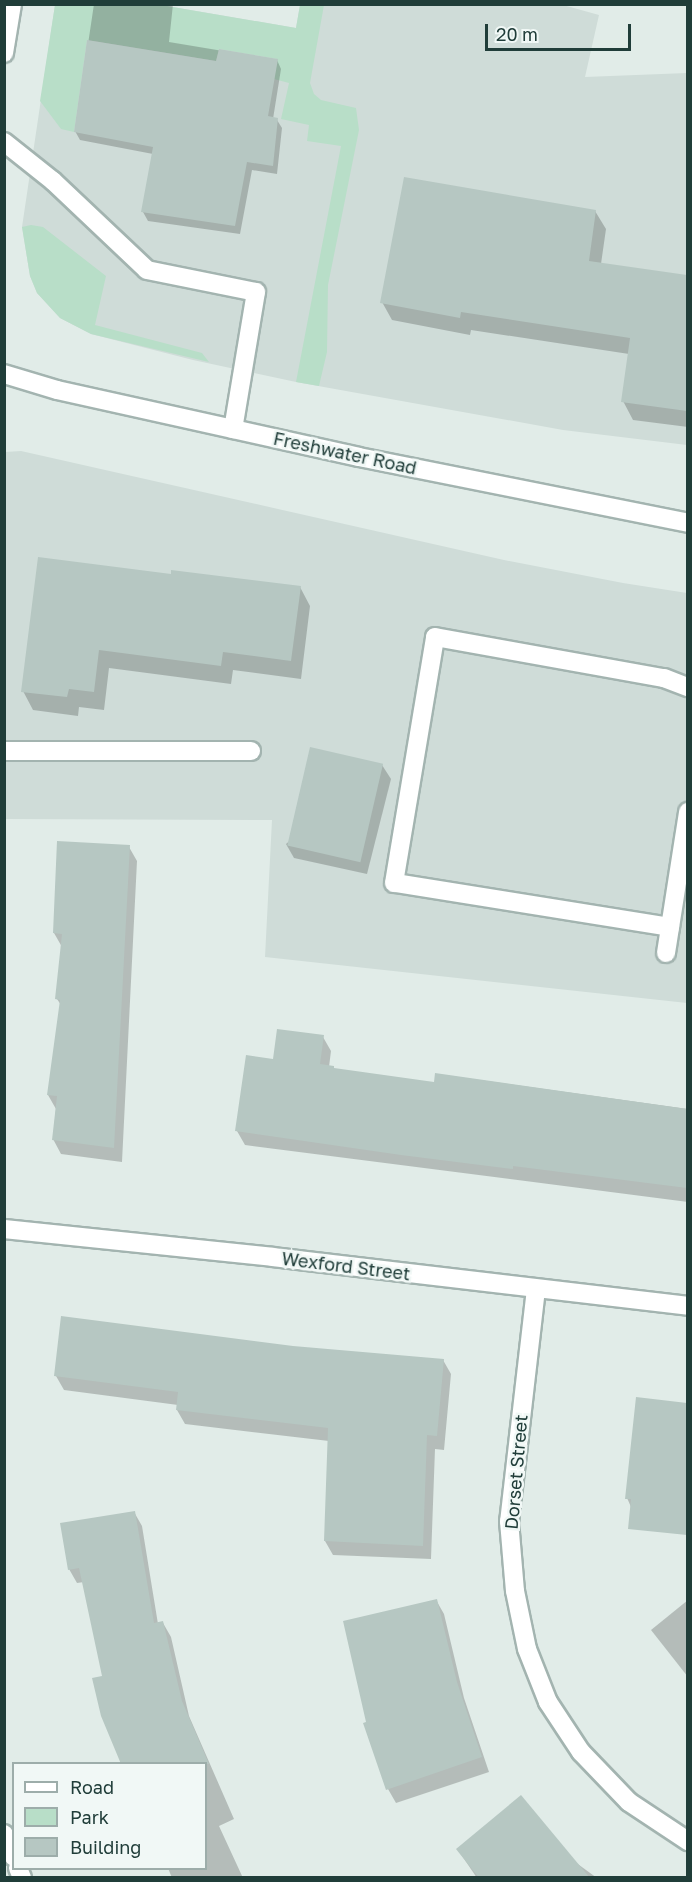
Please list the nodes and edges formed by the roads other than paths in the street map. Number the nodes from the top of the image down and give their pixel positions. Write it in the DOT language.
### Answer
graph roads {
  1 [pos="12,4"];
  2 [pos="4,53"];
  3 [pos="4,142"];
  4 [pos="4,374"];
  5 [pos="233,429"];
  6 [pos="687,524"];
  7 [pos="687,687"];
  8 [pos="4,751"];
  9 [pos="251,751"];
  10 [pos="687,812"];
  11 [pos="670,927"];
  12 [pos="666,953"];
  13 [pos="4,1229"];
  14 [pos="536,1289"];
  15 [pos="687,1306"];
  16 [pos="4,1834"];
  17 [pos="687,1841"];
  18 [pos="12,1852"];
  1 -- 2 [label="street"];
  3 -- 5 [label="street"];
  4 -- 5 [label="street, Freshwater Road"];
  5 -- 6 [label="street, Freshwater Road"];
  7 -- 11 [label="street"];
  8 -- 9 [label="street"];
  10 -- 11 [label="street"];
  11 -- 12 [label="street"];
  13 -- 14 [label="street, Wexford Street"];
  14 -- 15 [label="street, Wexford Street"];
  14 -- 17 [label="street, Dorset Street"];
  16 -- 18 [label="street"];
}
